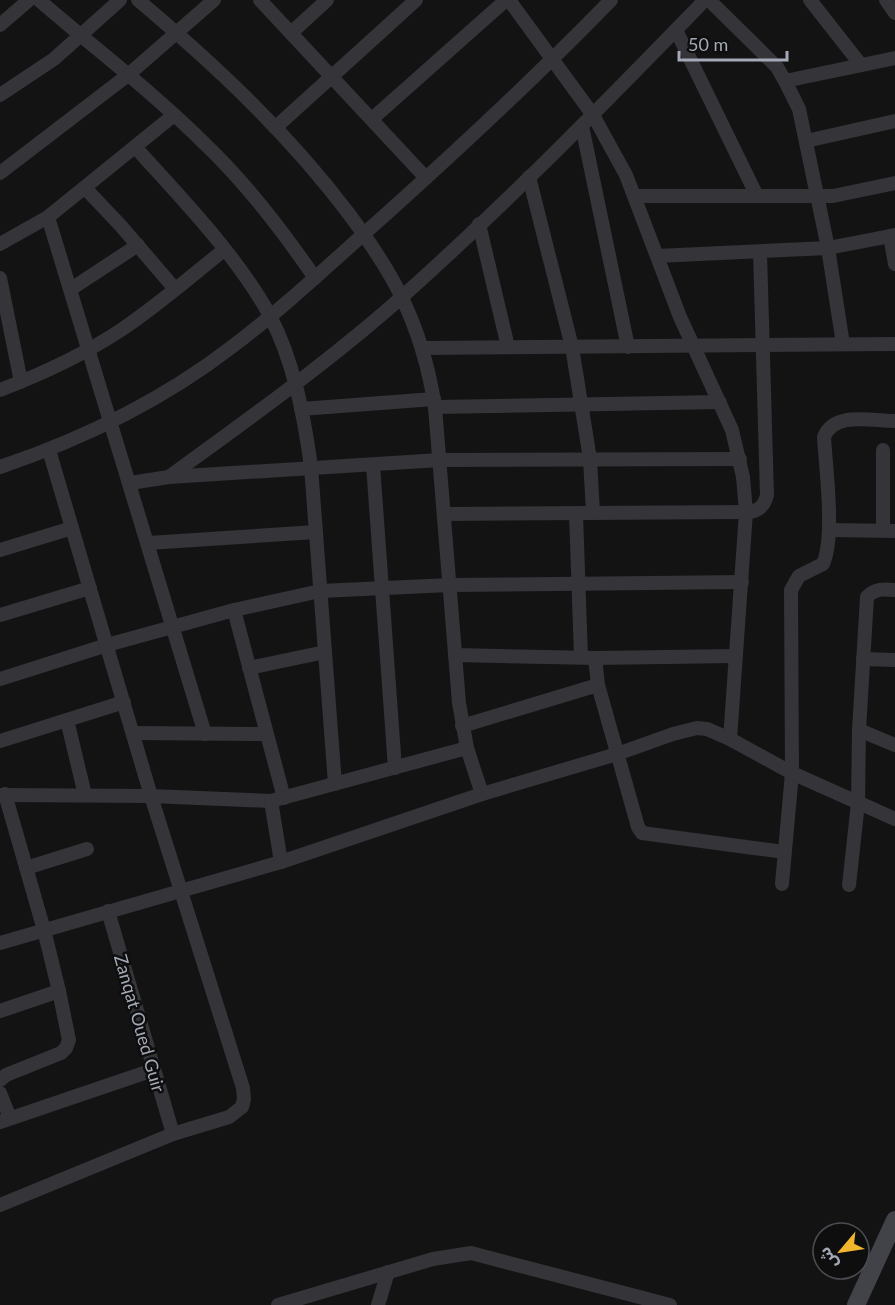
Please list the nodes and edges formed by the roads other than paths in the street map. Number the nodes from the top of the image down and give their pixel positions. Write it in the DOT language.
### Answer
graph roads {
  1 [pos="29,0"];
  2 [pos="39,0"];
  3 [pos="120,0"];
  4 [pos="138,0"];
  5 [pos="214,0"];
  6 [pos="260,0"];
  7 [pos="327,0"];
  8 [pos="416,0"];
  9 [pos="508,0"];
  10 [pos="611,0"];
  11 [pos="707,0"];
  12 [pos="810,0"];
  13 [pos="886,0"];
  14 [pos="895,13"];
  15 [pos="0,25"];
  16 [pos="676,30"];
  17 [pos="177,32"];
  18 [pos="291,33"];
  19 [pos="81,36"];
  20 [pos="895,58"];
  21 [pos="554,59"];
  22 [pos="861,65"];
  23 [pos="128,75"];
  24 [pos="332,76"];
  25 [pos="785,81"];
  26 [pos="0,94"];
  27 [pos="174,115"];
  28 [pos="593,115"];
  29 [pos="372,119"];
  30 [pos="895,121"];
  31 [pos="582,126"];
  32 [pos="276,127"];
  33 [pos="806,141"];
  34 [pos="135,147"];
  35 [pos="0,173"];
  36 [pos="529,177"];
  37 [pos="426,178"];
  38 [pos="895,183"];
  39 [pos="86,189"];
  40 [pos="635,196"];
  41 [pos="756,196"];
  42 [pos="818,196"];
  43 [pos="48,217"];
  44 [pos="479,224"];
  45 [pos="364,234"];
  46 [pos="892,235"];
  47 [pos="0,243"];
  48 [pos="138,246"];
  49 [pos="828,248"];
  50 [pos="224,250"];
  51 [pos="760,252"];
  52 [pos="657,256"];
  53 [pos="895,264"];
  54 [pos="0,278"];
  55 [pos="315,278"];
  56 [pos="71,289"];
  57 [pos="174,289"];
  58 [pos="402,297"];
  59 [pos="270,317"];
  60 [pos="843,344"];
  61 [pos="895,344"];
  62 [pos="763,345"];
  63 [pos="628,346"];
  64 [pos="693,346"];
  65 [pos="508,347"];
  66 [pos="572,347"];
  67 [pos="422,348"];
  68 [pos="89,349"];
  69 [pos="21,382"];
  70 [pos="295,384"];
  71 [pos="0,390"];
  72 [pos="720,402"];
  73 [pos="434,403"];
  74 [pos="581,404"];
  75 [pos="302,409"];
  76 [pos="112,421"];
  77 [pos="895,421"];
  78 [pos="49,450"];
  79 [pos="883,450"];
  80 [pos="590,459"];
  81 [pos="740,459"];
  82 [pos="440,460"];
  83 [pos="373,465"];
  84 [pos="0,467"];
  85 [pos="311,467"];
  86 [pos="169,477"];
  87 [pos="130,483"];
  88 [pos="746,512"];
  89 [pos="593,513"];
  90 [pos="444,514"];
  91 [pos="576,514"];
  92 [pos="72,528"];
  93 [pos="829,530"];
  94 [pos="889,531"];
  95 [pos="316,532"];
  96 [pos="148,543"];
  97 [pos="0,550"];
  98 [pos="742,582"];
  99 [pos="578,584"];
  100 [pos="450,585"];
  101 [pos="90,588"];
  102 [pos="382,588"];
  103 [pos="895,590"];
  104 [pos="320,591"];
  105 [pos="234,610"];
  106 [pos="0,615"];
  107 [pos="173,627"];
  108 [pos="107,645"];
  109 [pos="325,652"];
  110 [pos="455,655"];
  111 [pos="736,656"];
  112 [pos="588,657"];
  113 [pos="863,659"];
  114 [pos="895,660"];
  115 [pos="249,668"];
  116 [pos="0,679"];
  117 [pos="598,685"];
  118 [pos="123,702"];
  119 [pos="67,720"];
  120 [pos="462,726"];
  121 [pos="860,730"];
  122 [pos="133,733"];
  123 [pos="205,734"];
  124 [pos="266,734"];
  125 [pos="730,739"];
  126 [pos="0,741"];
  127 [pos="895,745"];
  128 [pos="467,748"];
  129 [pos="617,754"];
  130 [pos="395,768"];
  131 [pos="792,772"];
  132 [pos="335,784"];
  133 [pos="2,794"];
  134 [pos="482,794"];
  135 [pos="85,795"];
  136 [pos="151,796"];
  137 [pos="278,799"];
  138 [pos="858,804"];
  139 [pos="895,819"];
  140 [pos="87,849"];
  141 [pos="784,852"];
  142 [pos="281,862"];
  143 [pos="26,868"];
  144 [pos="782,884"];
  145 [pos="849,885"];
  146 [pos="181,891"];
  147 [pos="108,911"];
  148 [pos="44,930"];
  149 [pos="0,943"];
  150 [pos="60,991"];
  151 [pos="0,1011"];
  152 [pos="153,1070"];
  153 [pos="0,1080"];
  154 [pos="0,1093"];
  155 [pos="5,1120"];
  156 [pos="172,1134"];
  157 [pos="0,1205"];
  158 [pos="895,1220"];
  159 [pos="388,1272"];
  160 [pos="314,1299"];
  161 [pos="278,1305"];
  162 [pos="378,1305"];
  163 [pos="670,1305"];
  164 [pos="856,1305"];
  1 -- 15 [label="street"];
  2 -- 19 [label="street"];
  3 -- 19 [label="street"];
  4 -- 17 [label="street"];
  5 -- 17 [label="street"];
  6 -- 18 [label="street"];
  7 -- 18 [label="street"];
  8 -- 24 [label="street"];
  9 -- 21 [label="street"];
  9 -- 29 [label="street"];
  10 -- 21 [label="street"];
  11 -- 16 [label="street"];
  11 -- 25 [label="street"];
  12 -- 22 [label="street"];
  13 -- 14 [label="street"];
  16 -- 28 [label="street"];
  16 -- 41 [label="street"];
  17 -- 23 [label="street"];
  17 -- 32 [label="street"];
  18 -- 24 [label="street"];
  19 -- 23 [label="street"];
  19 -- 26 [label="street"];
  20 -- 22 [label="street"];
  21 -- 28 [label="street"];
  21 -- 37 [label="street"];
  22 -- 25 [label="street"];
  23 -- 27 [label="street"];
  23 -- 35 [label="street"];
  24 -- 29 [label="street"];
  24 -- 32 [label="street"];
  25 -- 33 [label="street"];
  27 -- 34 [label="street"];
  27 -- 55 [label="street"];
  28 -- 31 [label="street"];
  28 -- 40 [label="street"];
  29 -- 37 [label="street"];
  30 -- 33 [label="street"];
  31 -- 36 [label="street"];
  31 -- 63 [label="street"];
  32 -- 45 [label="street"];
  33 -- 42 [label="street"];
  34 -- 39 [label="street"];
  34 -- 50 [label="street"];
  36 -- 44 [label="street"];
  36 -- 66 [label="street"];
  37 -- 45 [label="street"];
  38 -- 42 [label="street"];
  39 -- 43 [label="street"];
  39 -- 48 [label="street"];
  40 -- 41 [label="street"];
  40 -- 52 [label="street"];
  41 -- 42 [label="street"];
  42 -- 49 [label="street"];
  43 -- 47 [label="street"];
  43 -- 56 [label="street"];
  44 -- 58 [label="street"];
  44 -- 65 [label="street"];
  45 -- 55 [label="street"];
  45 -- 58 [label="street"];
  46 -- 49 [label="street"];
  46 -- 53 [label="street"];
  48 -- 56 [label="street"];
  48 -- 57 [label="street"];
  49 -- 51 [label="street"];
  49 -- 60 [label="street"];
  50 -- 57 [label="street"];
  50 -- 59 [label="street"];
  51 -- 52 [label="street"];
  51 -- 62 [label="street"];
  52 -- 64 [label="street"];
  54 -- 69 [label="street"];
  55 -- 59 [label="street"];
  56 -- 68 [label="street"];
  57 -- 68 [label="street"];
  58 -- 67 [label="street"];
  58 -- 70 [label="street"];
  59 -- 70 [label="street"];
  59 -- 76 [label="street"];
  60 -- 61 [label="street"];
  60 -- 62 [label="street"];
  62 -- 64 [label="street"];
  62 -- 88 [label="street"];
  63 -- 64 [label="street"];
  63 -- 66 [label="street"];
  64 -- 72 [label="street"];
  65 -- 66 [label="street"];
  65 -- 67 [label="street"];
  66 -- 74 [label="street"];
  67 -- 73 [label="street"];
  68 -- 69 [label="street"];
  68 -- 76 [label="street"];
  69 -- 71 [label="street"];
  70 -- 75 [label="street"];
  70 -- 86 [label="street"];
  72 -- 74 [label="street"];
  72 -- 81 [label="street"];
  73 -- 74 [label="street"];
  73 -- 75 [label="street"];
  73 -- 82 [label="street"];
  74 -- 80 [label="street"];
  75 -- 85 [label="street"];
  76 -- 78 [label="street"];
  76 -- 87 [label="street"];
  77 -- 93 [label="street"];
  78 -- 84 [label="street"];
  78 -- 92 [label="street"];
  79 -- 94 [label="street"];
  80 -- 81 [label="street"];
  80 -- 82 [label="street"];
  80 -- 89 [label="street"];
  81 -- 88 [label="street"];
  82 -- 83 [label="street"];
  82 -- 90 [label="street"];
  83 -- 85 [label="street"];
  83 -- 102 [label="street"];
  85 -- 86 [label="street"];
  85 -- 95 [label="street"];
  86 -- 87 [label="street"];
  87 -- 96 [label="street"];
  88 -- 89 [label="street"];
  88 -- 98 [label="street"];
  89 -- 91 [label="street"];
  90 -- 91 [label="street"];
  90 -- 100 [label="street"];
  91 -- 99 [label="street"];
  92 -- 97 [label="street"];
  92 -- 101 [label="street"];
  93 -- 94 [label="street"];
  93 -- 131 [label="street"];
  95 -- 96 [label="street"];
  95 -- 104 [label="street"];
  96 -- 107 [label="street"];
  98 -- 99 [label="street"];
  98 -- 111 [label="street"];
  99 -- 100 [label="street"];
  99 -- 112 [label="street"];
  100 -- 102 [label="street"];
  100 -- 110 [label="street"];
  101 -- 106 [label="street"];
  101 -- 108 [label="street"];
  102 -- 104 [label="street"];
  102 -- 130 [label="street"];
  103 -- 113 [label="street"];
  104 -- 105 [label="street"];
  104 -- 109 [label="street"];
  105 -- 107 [label="street"];
  105 -- 115 [label="street"];
  107 -- 108 [label="street"];
  107 -- 123 [label="street"];
  108 -- 116 [label="street"];
  108 -- 118 [label="street"];
  109 -- 115 [label="street"];
  109 -- 132 [label="street"];
  110 -- 112 [label="street"];
  110 -- 120 [label="street"];
  111 -- 112 [label="street"];
  111 -- 125 [label="street"];
  112 -- 117 [label="street"];
  113 -- 114 [label="street"];
  113 -- 121 [label="street"];
  115 -- 124 [label="street"];
  117 -- 120 [label="street"];
  117 -- 129 [label="street"];
  118 -- 119 [label="street"];
  118 -- 122 [label="street"];
  119 -- 126 [label="street"];
  119 -- 135 [label="street"];
  120 -- 128 [label="street"];
  121 -- 127 [label="street"];
  121 -- 138 [label="street"];
  122 -- 123 [label="street"];
  122 -- 136 [label="street"];
  123 -- 124 [label="street"];
  124 -- 137 [label="street"];
  125 -- 129 [label="street"];
  125 -- 131 [label="street"];
  128 -- 130 [label="street"];
  128 -- 134 [label="street"];
  129 -- 134 [label="street"];
  129 -- 141 [label="street"];
  130 -- 132 [label="street"];
  131 -- 138 [label="street"];
  131 -- 141 [label="street"];
  132 -- 137 [label="street"];
  133 -- 135 [label="street"];
  133 -- 143 [label="street"];
  134 -- 142 [label="street"];
  135 -- 136 [label="street"];
  136 -- 137 [label="street"];
  136 -- 146 [label="street"];
  137 -- 142 [label="street"];
  138 -- 139 [label="street"];
  138 -- 145 [label="street"];
  140 -- 143 [label="street"];
  141 -- 144 [label="street"];
  142 -- 146 [label="street"];
  143 -- 148 [label="street"];
  146 -- 147 [label="street"];
  146 -- 156 [label="street"];
  147 -- 148 [label="street"];
  147 -- 152 [label="street, Zanqat Oued Guir"];
  148 -- 149 [label="street"];
  148 -- 150 [label="street"];
  150 -- 151 [label="street"];
  150 -- 153 [label="street"];
  152 -- 155 [label="street"];
  152 -- 156 [label="street, Zanqat Oued Guir"];
  154 -- 155 [label="street"];
  156 -- 157 [label="street"];
  158 -- 164 [label="street"];
  159 -- 160 [label="street"];
  159 -- 162 [label="street"];
  159 -- 163 [label="street"];
  160 -- 161 [label="street"];
}
